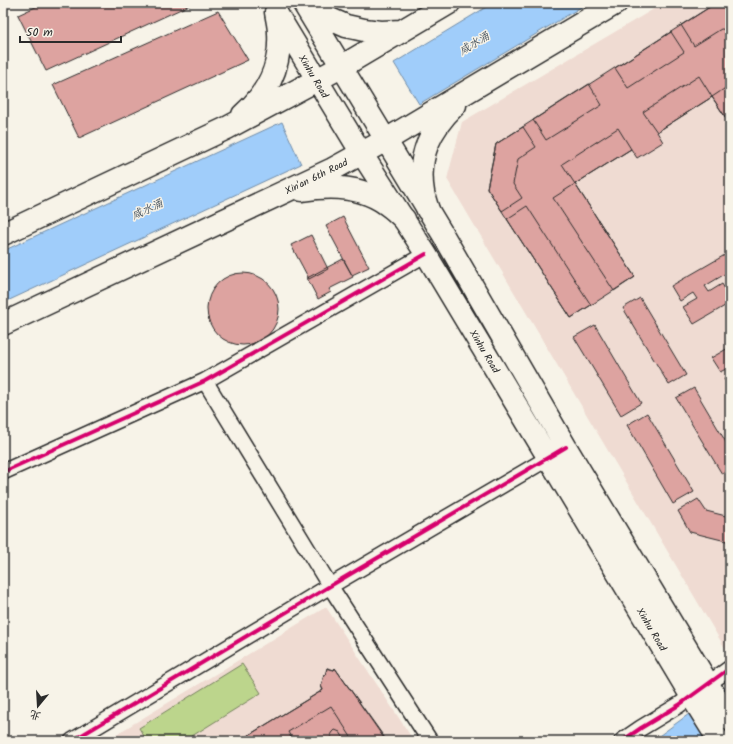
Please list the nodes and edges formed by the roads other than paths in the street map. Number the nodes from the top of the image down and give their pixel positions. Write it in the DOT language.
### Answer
graph roads {
  1 [pos="303,3"];
  2 [pos="306,3"];
  3 [pos="450,3"];
  4 [pos="616,3"];
  5 [pos="273,7"];
  6 [pos="402,31"];
  7 [pos="341,67"];
  8 [pos="317,80"];
  9 [pos="473,87"];
  10 [pos="227,128"];
  11 [pos="386,140"];
  12 [pos="362,154"];
  13 [pos="285,192"];
  14 [pos="428,210"];
  15 [pos="404,219"];
  16 [pos="3,234"];
  17 [pos="426,254"];
  18 [pos="3,324"];
  19 [pos="204,381"];
  20 [pos="558,453"];
  21 [pos="3,472"];
  22 [pos="330,586"];
  23 [pos="730,668"];
  24 [pos="702,693"];
  25 [pos="730,720"];
  26 [pos="72,741"];
  27 [pos="430,741"];
  28 [pos="622,741"];
  29 [pos="719,741"];
  1 -- 7 [label="main road, Xinhu Road"];
  2 -- 6 [label="main road"];
  3 -- 6 [label="main road"];
  4 -- 9 [label="main road, Xin'an 6th Road"];
  5 -- 8 [label="main road, Xinhu Road"];
  5 -- 10 [label="main road"];
  6 -- 7 [label="main road"];
  7 -- 8 [label="main road"];
  7 -- 11 [label="main road, Xinhu Road"];
  8 -- 10 [label="main road"];
  8 -- 12 [label="main road, Xinhu Road"];
  9 -- 11 [label="main road, Xin'an 6th Road"];
  9 -- 14 [label="main road"];
  10 -- 16 [label="main road"];
  11 -- 12 [label="main road, Xin'an 6th Road"];
  11 -- 14 [label="main road, Xinhu Road"];
  12 -- 13 [label="main road, Xin'an 6th Road"];
  12 -- 15 [label="main road, Xinhu Road"];
  13 -- 15 [label="main road"];
  13 -- 18 [label="main road, Xin'an 6th Road"];
  14 -- 20 [label="main road, Xinhu Road"];
  15 -- 17 [label="main road, Xinhu Road"];
  17 -- 19 [label="street"];
  17 -- 20 [label="main road, Xinhu Road"];
  19 -- 21 [label="street"];
  19 -- 22 [label="street"];
  20 -- 22 [label="street"];
  20 -- 24 [label="main road, Xinhu Road"];
  22 -- 26 [label="street"];
  22 -- 27 [label="street"];
  23 -- 24 [label="street"];
  24 -- 25 [label="main road"];
  24 -- 28 [label="street"];
  24 -- 29 [label="main road"];
}
